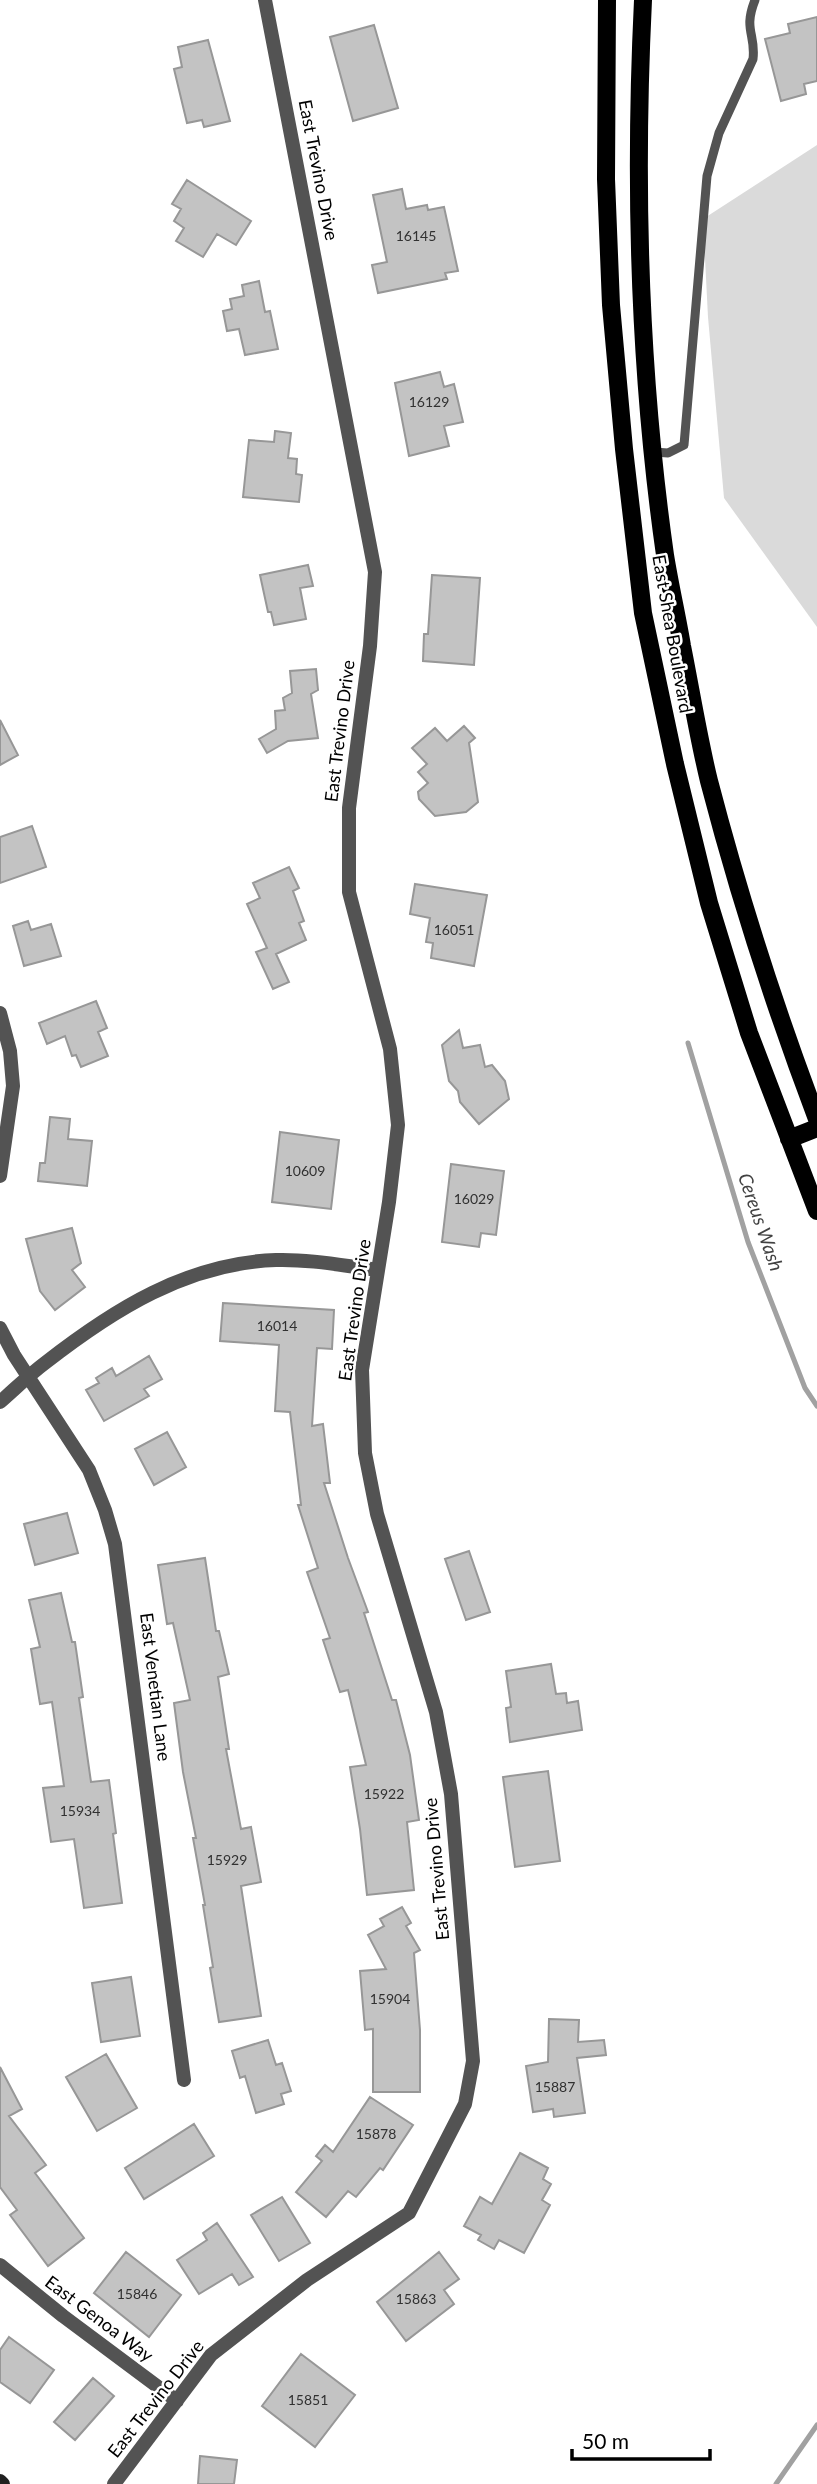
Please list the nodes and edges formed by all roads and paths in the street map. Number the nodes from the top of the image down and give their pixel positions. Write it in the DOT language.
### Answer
graph roads {
  1 [pos="265,0"];
  2 [pos="607,0"];
  3 [pos="643,0"];
  4 [pos="755,0"];
  5 [pos="654,452"];
  6 [pos="0,1013"];
  7 [pos="817,1119"];
  8 [pos="817,1128"];
  9 [pos="789,1139"];
  10 [pos="0,1176"];
  11 [pos="817,1211"];
  12 [pos="378,1270"];
  13 [pos="0,1328"];
  14 [pos="28,1377"];
  15 [pos="0,1402"];
  16 [pos="184,2080"];
  17 [pos="0,2265"];
  18 [pos="177,2401"];
  19 [pos="114,2484"];
  1 -- 12 [label="street, East Trevino Drive"];
  2 -- 9 [label="main road, East Shea Boulevard"];
  3 -- 5 [label="main road, East Shea Boulevard"];
  4 -- 5 [label="lane"];
  5 -- 7 [label="main road, East Shea Boulevard"];
  6 -- 10 [label="street"];
  8 -- 9 [label="main road"];
  9 -- 11 [label="main road, East Shea Boulevard"];
  12 -- 14 [label="street"];
  12 -- 18 [label="street, East Trevino Drive"];
  13 -- 14 [label="street, East Venetian Lane"];
  14 -- 15 [label="street"];
  14 -- 16 [label="street, East Venetian Lane"];
  17 -- 18 [label="street, East Genoa Way"];
  18 -- 19 [label="street, East Trevino Drive"];
}
